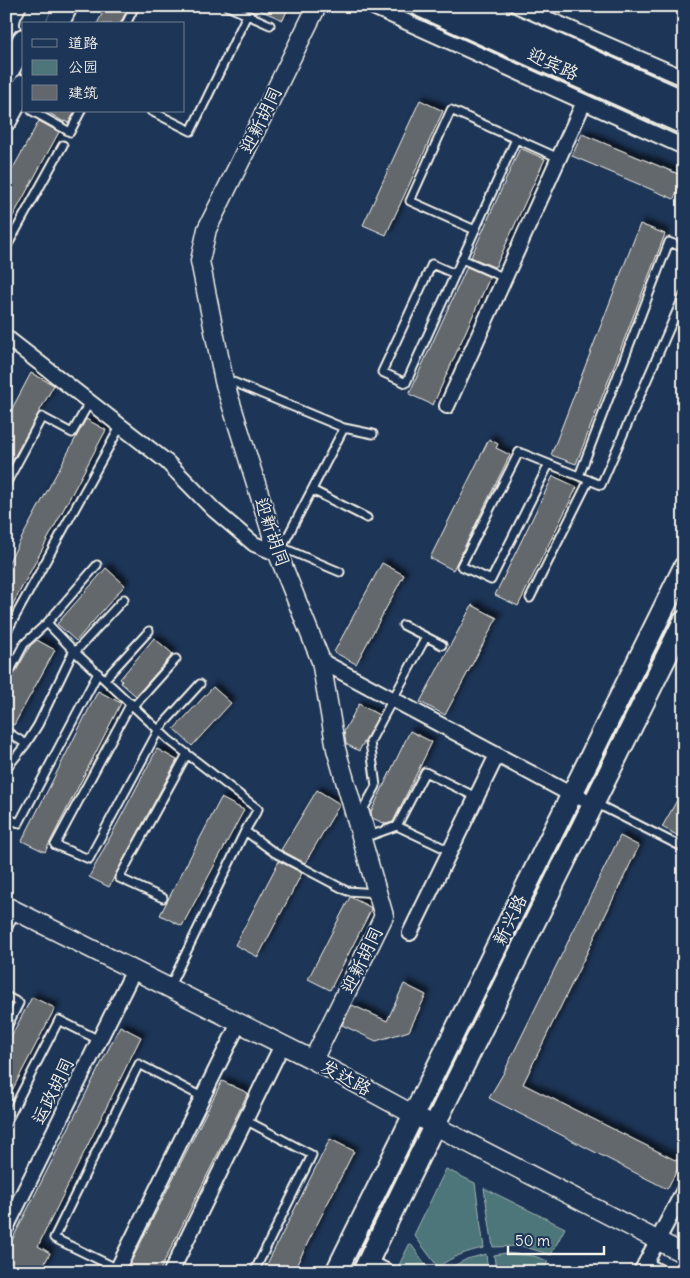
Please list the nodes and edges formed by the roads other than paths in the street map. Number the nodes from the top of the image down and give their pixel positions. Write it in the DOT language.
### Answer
graph roads {
  1 [pos="41,6"];
  2 [pos="66,6"];
  3 [pos="135,6"];
  4 [pos="227,6"];
  5 [pos="317,6"];
  6 [pos="371,6"];
  7 [pos="422,6"];
  8 [pos="469,6"];
  9 [pos="518,6"];
  10 [pos="247,15"];
  11 [pos="33,22"];
  12 [pos="58,22"];
  13 [pos="127,22"];
  14 [pos="270,25"];
  15 [pos="530,25"];
  16 [pos="22,44"];
  17 [pos="6,73"];
  18 [pos="584,78"];
  19 [pos="684,78"];
  20 [pos="579,100"];
  21 [pos="684,102"];
  22 [pos="33,112"];
  23 [pos="80,112"];
  24 [pos="153,112"];
  25 [pos="684,123"];
  26 [pos="516,139"];
  27 [pos="63,145"];
  28 [pos="684,147"];
  29 [pos="558,158"];
  30 [pos="475,230"];
  31 [pos="6,248"];
  32 [pos="684,248"];
  33 [pos="462,259"];
  34 [pos="455,274"];
  35 [pos="505,278"];
  36 [pos="684,295"];
  37 [pos="6,337"];
  38 [pos="223,378"];
  39 [pos="89,403"];
  40 [pos="447,406"];
  41 [pos="120,427"];
  42 [pos="344,428"];
  43 [pos="372,434"];
  44 [pos="549,464"];
  45 [pos="579,476"];
  46 [pos="589,480"];
  47 [pos="6,484"];
  48 [pos="312,490"];
  49 [pos="367,518"];
  50 [pos="280,551"];
  51 [pos="97,565"];
  52 [pos="684,567"];
  53 [pos="340,572"];
  54 [pos="530,598"];
  55 [pos="124,599"];
  56 [pos="47,623"];
  57 [pos="403,625"];
  58 [pos="672,629"];
  59 [pos="149,631"];
  60 [pos="6,633"];
  61 [pos="426,637"];
  62 [pos="442,645"];
  63 [pos="74,651"];
  64 [pos="176,659"];
  65 [pos="322,661"];
  66 [pos="98,673"];
  67 [pos="6,678"];
  68 [pos="105,679"];
  69 [pos="200,684"];
  70 [pos="393,699"];
  71 [pos="133,705"];
  72 [pos="159,729"];
  73 [pos="6,731"];
  74 [pos="26,744"];
  75 [pos="188,754"];
  76 [pos="497,755"];
  77 [pos="6,769"];
  78 [pos="572,795"];
  79 [pos="476,797"];
  80 [pos="595,803"];
  81 [pos="359,810"];
  82 [pos="6,818"];
  83 [pos="397,826"];
  84 [pos="245,831"];
  85 [pos="684,848"];
  86 [pos="450,851"];
  87 [pos="377,893"];
  88 [pos="162,898"];
  89 [pos="11,908"];
  90 [pos="6,931"];
  91 [pos="410,933"];
  92 [pos="134,970"];
  93 [pos="169,988"];
  94 [pos="6,996"];
  95 [pos="238,1023"];
  96 [pos="6,1029"];
  97 [pos="99,1040"];
  98 [pos="282,1045"];
  99 [pos="313,1060"];
  100 [pos="202,1098"];
  101 [pos="414,1115"];
  102 [pos="245,1120"];
  103 [pos="6,1123"];
  104 [pos="434,1124"];
  105 [pos="684,1190"];
  106 [pos="6,1228"];
  107 [pos="657,1240"];
  108 [pos="684,1254"];
  109 [pos="366,1267"];
  110 [pos="643,1268"];
  111 [pos="117,1270"];
  112 [pos="171,1272"];
  113 [pos="254,1272"];
  114 [pos="336,1272"];
  115 [pos="388,1272"];
  116 [pos="659,1272"];
  1 -- 11 [label="main road"];
  2 -- 12 [label="main road"];
  3 -- 13 [label="lane"];
  4 -- 10 [label="lane"];
  5 -- 38 [label="street, 迎新胡同"];
  6 -- 20 [label="street"];
  7 -- 15 [label="main road, 迎宾路"];
  8 -- 15 [label="main road, 迎宾路"];
  9 -- 15 [label="street"];
  10 -- 14 [label="lane"];
  10 -- 24 [label="lane"];
  15 -- 18 [label="main road, 迎宾路"];
  15 -- 19 [label="street"];
  15 -- 21 [label="main road, 迎宾路"];
  16 -- 17 [label="main road"];
  18 -- 20 [label="street"];
  18 -- 25 [label="main road, 迎宾路"];
  20 -- 28 [label="street"];
  20 -- 29 [label="street"];
  22 -- 23 [label="lane"];
  26 -- 29 [label="lane"];
  26 -- 30 [label="lane"];
  26 -- 30 [label="lane"];
  27 -- 31 [label="lane"];
  29 -- 35 [label="street"];
  30 -- 33 [label="lane"];
  32 -- 45 [label="lane"];
  33 -- 34 [label="lane"];
  33 -- 35 [label="lane"];
  34 -- 34 [label="lane"];
  35 -- 40 [label="street"];
  36 -- 46 [label="lane"];
  37 -- 39 [label="street"];
  38 -- 42 [label="lane"];
  38 -- 50 [label="street, 迎新胡同"];
  39 -- 41 [label="street"];
  39 -- 47 [label="lane"];
  41 -- 50 [label="street"];
  41 -- 60 [label="lane"];
  42 -- 43 [label="lane"];
  42 -- 48 [label="lane"];
  44 -- 44 [label="lane"];
  44 -- 45 [label="lane"];
  45 -- 46 [label="lane"];
  46 -- 54 [label="lane"];
  48 -- 49 [label="lane"];
  48 -- 50 [label="lane"];
  50 -- 53 [label="lane"];
  50 -- 65 [label="street, 迎新胡同"];
  51 -- 56 [label="lane"];
  52 -- 58 [label="main road, 新兴路"];
  55 -- 63 [label="lane"];
  56 -- 63 [label="lane"];
  56 -- 67 [label="lane"];
  57 -- 61 [label="lane"];
  58 -- 78 [label="main road, 新兴路"];
  58 -- 80 [label="main road, 新兴路"];
  59 -- 68 [label="lane"];
  61 -- 62 [label="lane"];
  61 -- 70 [label="lane"];
  63 -- 66 [label="lane"];
  63 -- 74 [label="lane"];
  64 -- 71 [label="lane"];
  65 -- 70 [label="street"];
  65 -- 81 [label="street, 迎新胡同"];
  66 -- 68 [label="lane"];
  66 -- 82 [label="lane"];
  68 -- 71 [label="lane"];
  69 -- 72 [label="lane"];
  70 -- 76 [label="street"];
  70 -- 81 [label="lane"];
  71 -- 72 [label="lane"];
  71 -- 72 [label="lane"];
  72 -- 75 [label="lane"];
  73 -- 74 [label="lane"];
  74 -- 77 [label="lane"];
  75 -- 84 [label="lane"];
  75 -- 88 [label="lane"];
  76 -- 78 [label="street"];
  76 -- 79 [label="street"];
  78 -- 80 [label="street"];
  78 -- 101 [label="main road, 新兴路"];
  79 -- 83 [label="lane"];
  79 -- 86 [label="street"];
  80 -- 85 [label="lane"];
  80 -- 104 [label="main road, 新兴路"];
  81 -- 83 [label="lane"];
  81 -- 87 [label="street, 迎新胡同"];
  83 -- 86 [label="lane"];
  84 -- 87 [label="lane"];
  84 -- 93 [label="lane"];
  86 -- 91 [label="street"];
  87 -- 99 [label="street, 迎新胡同"];
  89 -- 90 [label="lane"];
  89 -- 92 [label="street, 发达路"];
  92 -- 93 [label="street, 发达路"];
  92 -- 97 [label="street, 运政胡同"];
  93 -- 95 [label="street, 发达路"];
  94 -- 96 [label="lane"];
  95 -- 98 [label="street, 发达路"];
  95 -- 100 [label="street"];
  97 -- 103 [label="lane"];
  97 -- 106 [label="street, 运政胡同"];
  98 -- 99 [label="street, 发达路"];
  98 -- 102 [label="street"];
  99 -- 101 [label="street, 发达路"];
  100 -- 111 [label="street"];
  100 -- 111 [label="lane"];
  101 -- 104 [label="street, 发达路"];
  101 -- 114 [label="main road, 新兴路"];
  102 -- 112 [label="street"];
  102 -- 113 [label="lane"];
  104 -- 107 [label="street, 发达路"];
  104 -- 109 [label="main road, 新兴路"];
  105 -- 107 [label="street"];
  107 -- 108 [label="street, 发达路"];
  107 -- 110 [label="street"];
  109 -- 115 [label="street"];
  110 -- 116 [label="street"];
}
